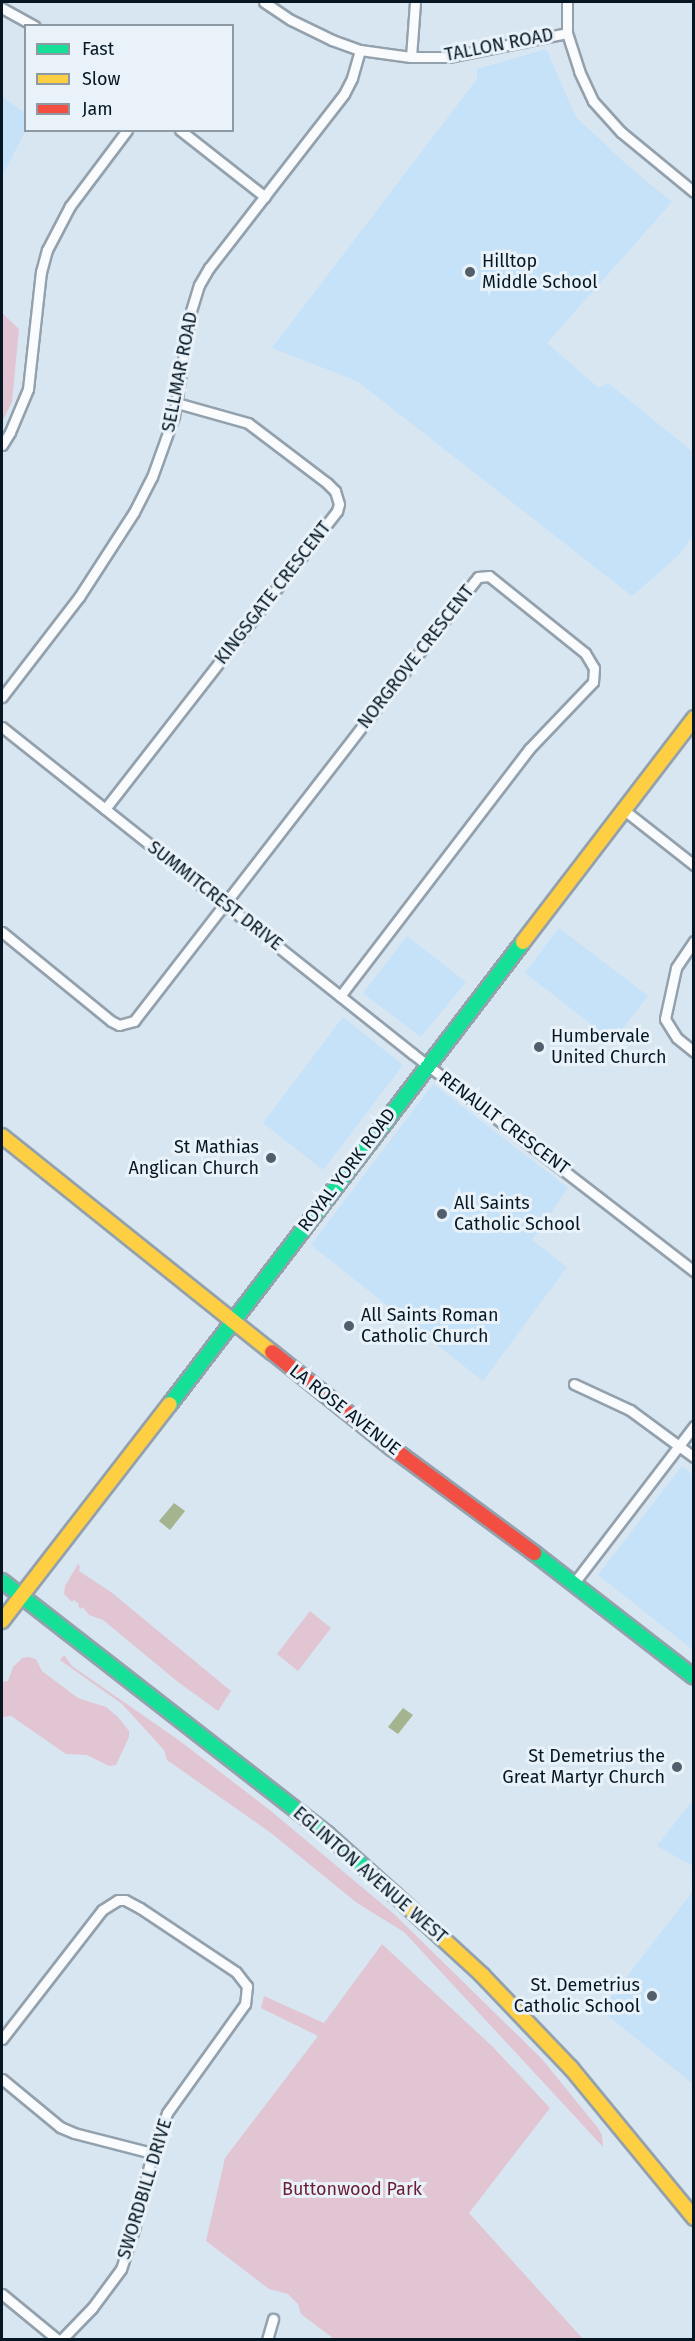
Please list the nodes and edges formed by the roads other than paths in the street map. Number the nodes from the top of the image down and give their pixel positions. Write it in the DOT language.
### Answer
graph roads {
  1 [pos="264,2"];
  2 [pos="415,2"];
  3 [pos="567,2"];
  4 [pos="2,8"];
  5 [pos="30,24"];
  6 [pos="567,33"];
  7 [pos="360,50"];
  8 [pos="411,57"];
  9 [pos="126,132"];
  10 [pos="183,132"];
  11 [pos="693,192"];
  12 [pos="265,197"];
  13 [pos="177,403"];
  14 [pos="2,445"];
  15 [pos="2,697"];
  16 [pos="693,718"];
  17 [pos="2,727"];
  18 [pos="105,809"];
  19 [pos="624,810"];
  20 [pos="693,865"];
  21 [pos="225,904"];
  22 [pos="2,932"];
  23 [pos="693,941"];
  24 [pos="340,996"];
  25 [pos="693,1052"];
  26 [pos="428,1065"];
  27 [pos="2,1136"];
  28 [pos="693,1271"];
  29 [pos="233,1320"];
  30 [pos="574,1384"];
  31 [pos="693,1426"];
  32 [pos="678,1445"];
  33 [pos="693,1457"];
  34 [pos="2,1581"];
  35 [pos="574,1583"];
  36 [pos="22,1597"];
  37 [pos="2,1622"];
  38 [pos="693,1677"];
  39 [pos="2,2039"];
  40 [pos="2,2079"];
  41 [pos="152,2153"];
  42 [pos="693,2218"];
  43 [pos="2,2294"];
  44 [pos="273,2319"];
  45 [pos="60,2340"];
  46 [pos="267,2340"];
  1 -- 7 [label="street, TALLON ROAD"];
  2 -- 8 [label="street"];
  3 -- 6 [label="street"];
  4 -- 5 [label="street"];
  6 -- 8 [label="street, TALLON ROAD"];
  6 -- 11 [label="street"];
  7 -- 8 [label="street, TALLON ROAD"];
  7 -- 12 [label="street, SELLMAR ROAD"];
  9 -- 14 [label="street"];
  10 -- 12 [label="street"];
  12 -- 13 [label="street, SELLMAR ROAD"];
  13 -- 15 [label="street, SELLMAR ROAD"];
  13 -- 18 [label="street, KINGSGATE CRESCENT"];
  16 -- 19 [label="main road, ROYAL YORK ROAD"];
  17 -- 18 [label="street, SUMMITCREST DRIVE"];
  18 -- 21 [label="street, SUMMITCREST DRIVE"];
  19 -- 20 [label="street"];
  19 -- 26 [label="main road, ROYAL YORK ROAD"];
  21 -- 22 [label="street"];
  21 -- 24 [label="street, SUMMITCREST DRIVE"];
  21 -- 24 [label="street, NORGROVE CRESCENT"];
  23 -- 25 [label="street"];
  24 -- 26 [label="street, SUMMITCREST DRIVE"];
  26 -- 28 [label="street, RENAULT CRESCENT"];
  26 -- 29 [label="main road, ROYAL YORK ROAD"];
  27 -- 29 [label="main road, LA ROSE AVENUE"];
  29 -- 35 [label="main road, LA ROSE AVENUE"];
  29 -- 36 [label="main road, ROYAL YORK ROAD"];
  30 -- 32 [label="street"];
  31 -- 32 [label="street"];
  32 -- 33 [label="street"];
  32 -- 35 [label="street"];
  34 -- 36 [label="main road, EGLINTON AVENUE WEST"];
  35 -- 38 [label="main road, LA ROSE AVENUE"];
  36 -- 37 [label="main road, ROYAL YORK ROAD"];
  36 -- 42 [label="main road, EGLINTON AVENUE WEST"];
  39 -- 41 [label="street, SWORDBILL DRIVE"];
  40 -- 41 [label="street"];
  41 -- 45 [label="street, SWORDBILL DRIVE"];
  43 -- 45 [label="street"];
  44 -- 46 [label="street"];
}
